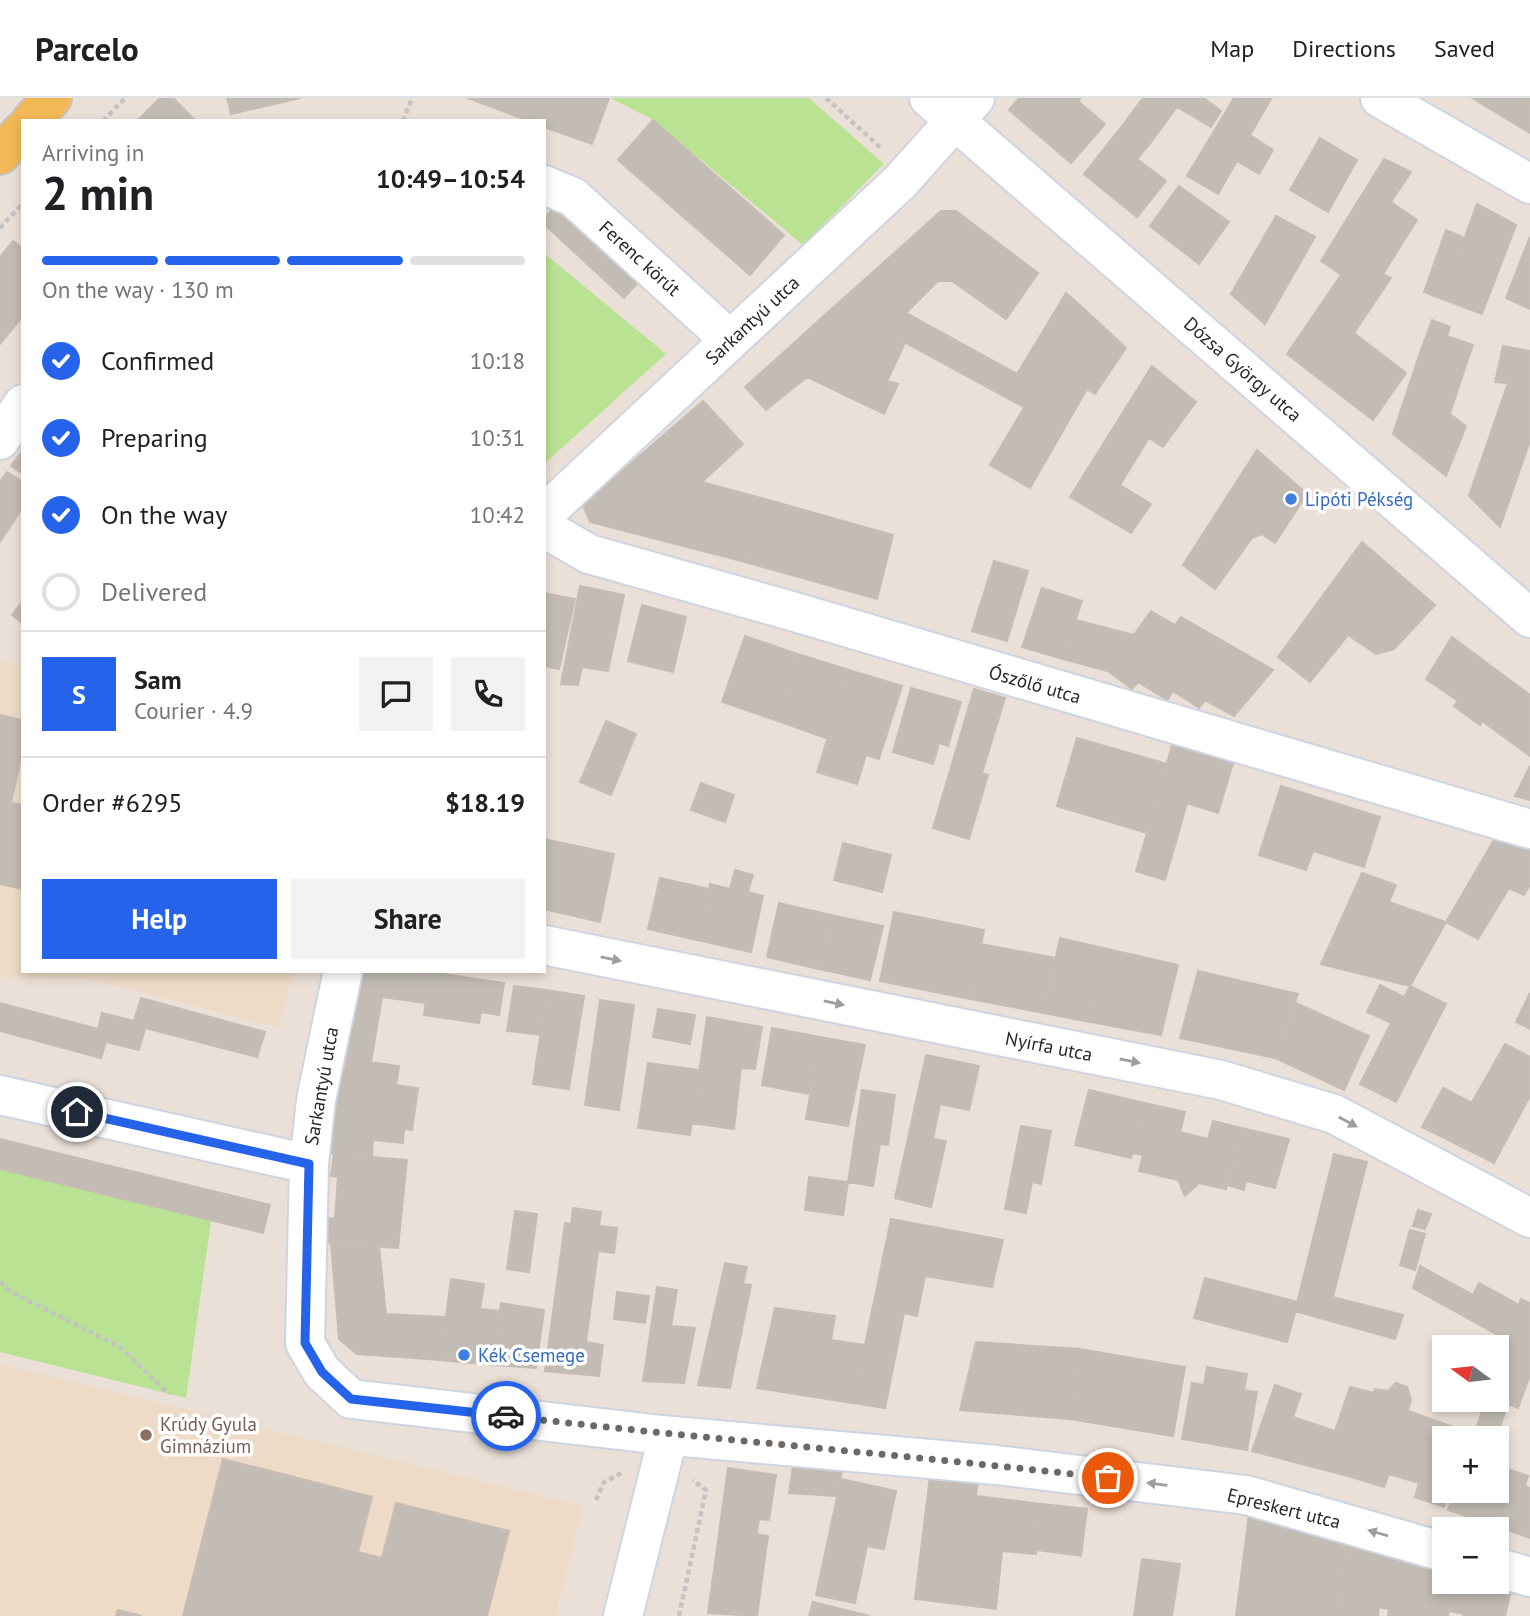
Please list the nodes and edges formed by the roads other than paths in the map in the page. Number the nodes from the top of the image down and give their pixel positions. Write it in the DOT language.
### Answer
graph roads {
  1 [pos="51,98"];
  2 [pos="1380,98"];
  3 [pos="953,106"];
  4 [pos="33,119"];
  5 [pos="21,132"];
  6 [pos="0,155"];
  7 [pos="1530,184"];
  8 [pos="546,186"];
  9 [pos="730,340"];
  10 [pos="21,407"];
  11 [pos="0,440"];
  12 [pos="546,512"];
  13 [pos="546,529"];
  14 [pos="1530,618"];
  15 [pos="1530,829"];
  16 [pos="546,945"];
  17 [pos="343,973"];
  18 [pos="0,1095"];
  19 [pos="309,1164"];
  20 [pos="1530,1218"];
  21 [pos="662,1435"];
  22 [pos="1432,1549"];
  23 [pos="1509,1571"];
  24 [pos="1530,1577"];
  25 [pos="623,1616"];
  1 -- 4 [label="main road"];
  2 -- 7 [label="street"];
  3 -- 9 [label="street, Sarkantyú utca"];
  3 -- 14 [label="street, Dózsa György utca"];
  5 -- 6 [label="main road"];
  8 -- 9 [label="street, Ferenc körút"];
  9 -- 12 [label="street, Sarkantyú utca"];
  10 -- 11 [label="street"];
  13 -- 15 [label="street, Ószőlő utca"];
  16 -- 20 [label="street, Nyírfa utca, one-way"];
  17 -- 19 [label="street, Sarkantyú utca"];
  18 -- 19 [label="street"];
  19 -- 21 [label="street, Sarkantyú utca"];
  22 -- 21 [label="street, Epreskert utca, one-way"];
  21 -- 25 [label="street"];
  23 -- 24 [label="street"];
}
